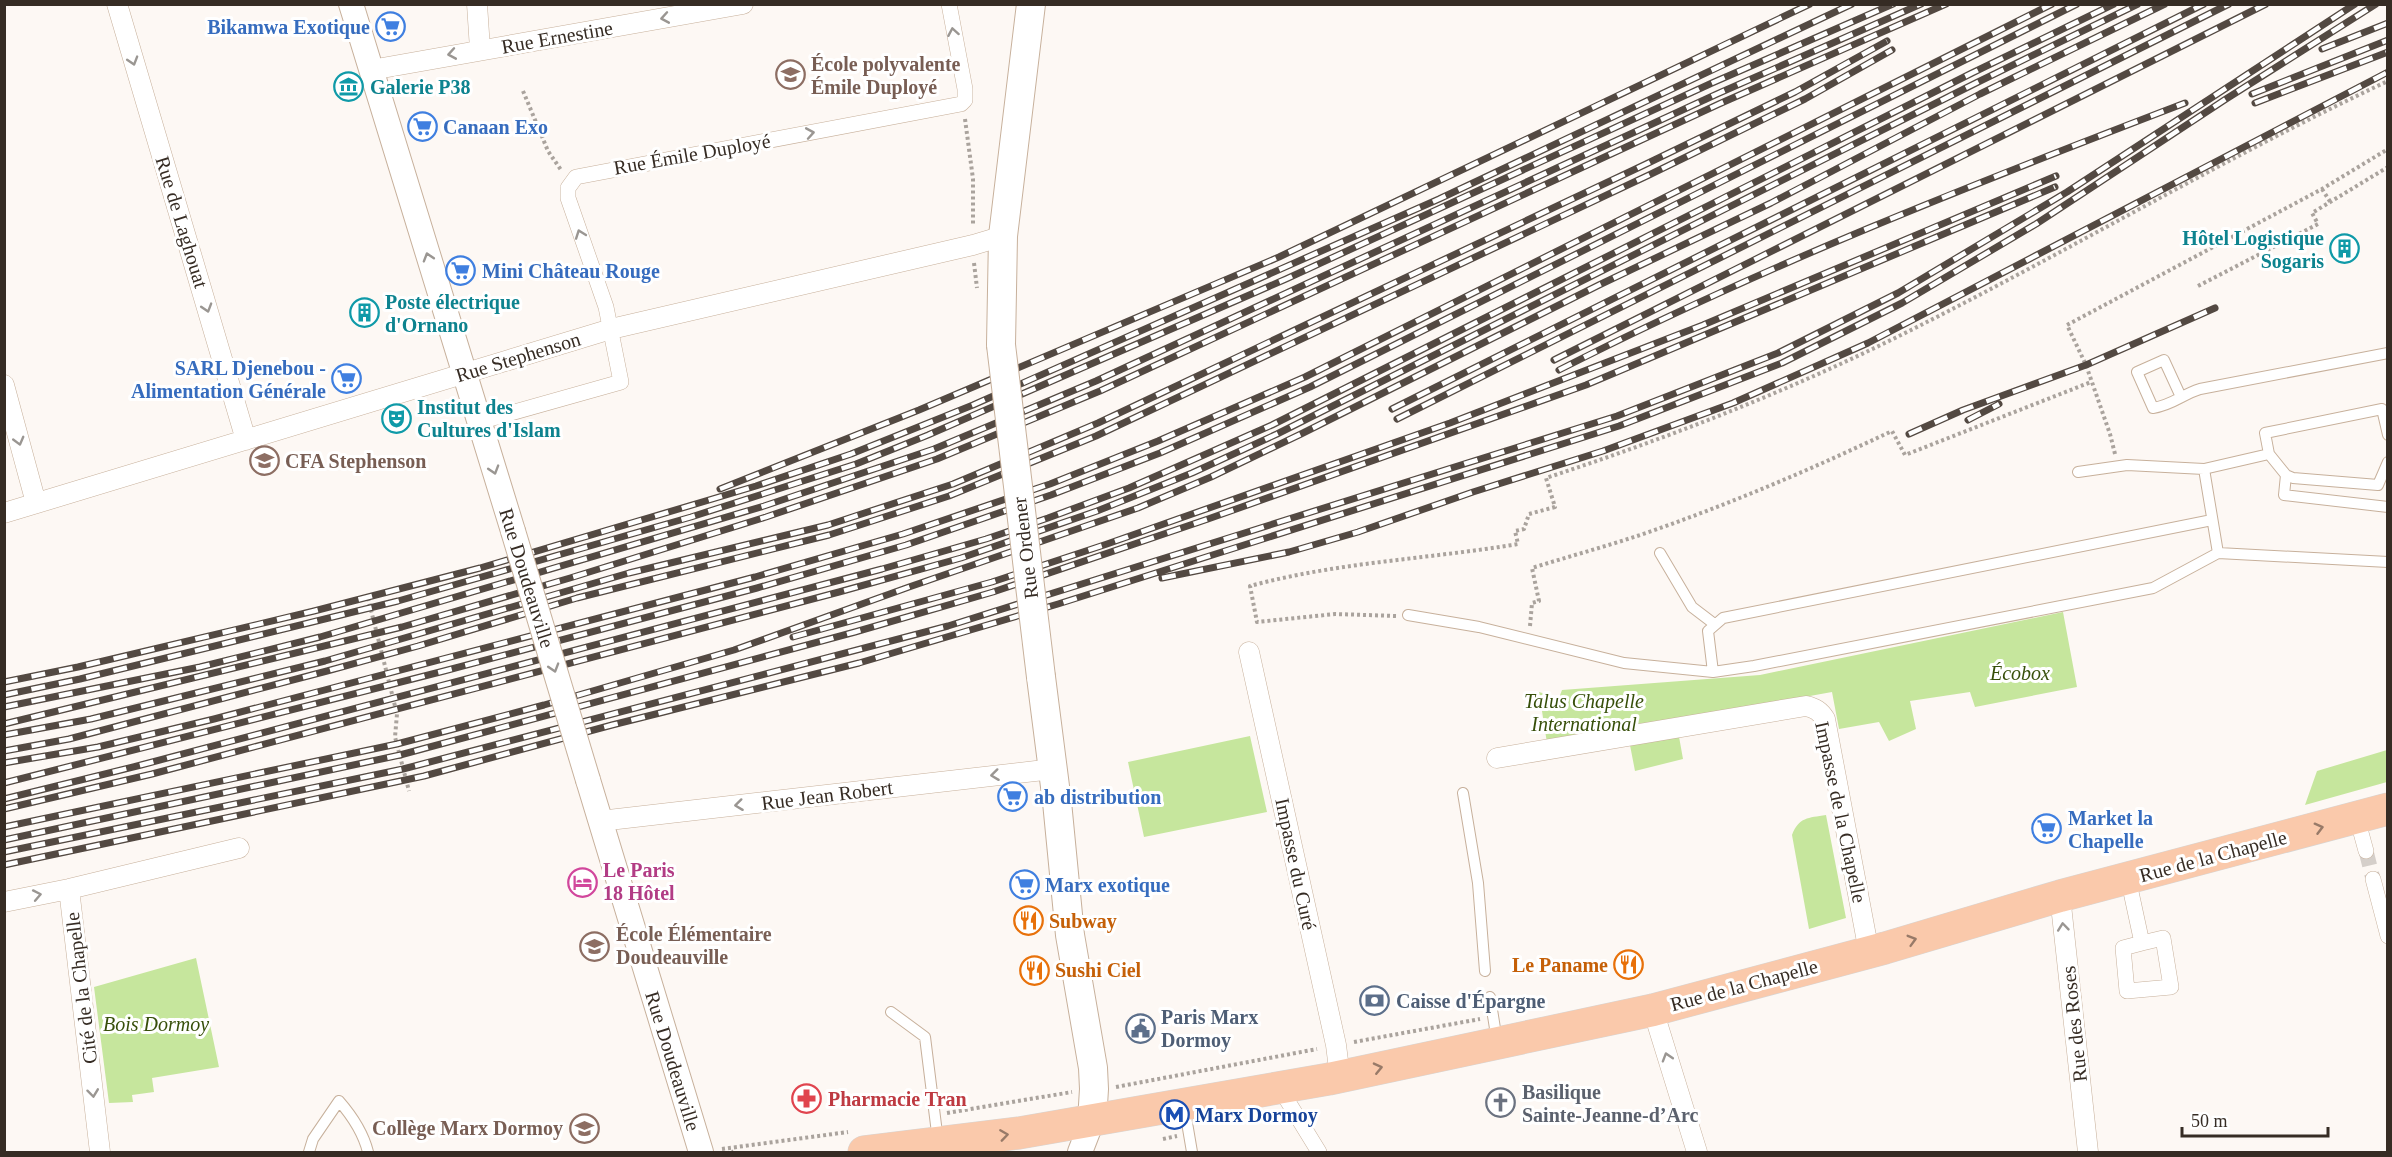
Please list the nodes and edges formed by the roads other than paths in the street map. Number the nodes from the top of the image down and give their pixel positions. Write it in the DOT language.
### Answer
graph roads {
  1 [pos="117,4"];
  2 [pos="351,4"];
  3 [pos="477,4"];
  4 [pos="743,4"];
  5 [pos="949,4"];
  6 [pos="1031,4"];
  7 [pos="480,49"];
  8 [pos="371,70"];
  9 [pos="1003,236"];
  10 [pos="611,329"];
  11 [pos="2388,353"];
  12 [pos="464,374"];
  13 [pos="4,385"];
  14 [pos="2181,398"];
  15 [pos="479,422"];
  16 [pos="2388,435"];
  17 [pos="246,440"];
  18 [pos="2269,454"];
  19 [pos="2388,462"];
  20 [pos="2204,469"];
  21 [pos="2078,472"];
  22 [pos="2286,475"];
  23 [pos="36,503"];
  24 [pos="2388,507"];
  25 [pos="4,513"];
  26 [pos="2212,520"];
  27 [pos="1660,553"];
  28 [pos="2218,553"];
  29 [pos="2388,562"];
  30 [pos="1408,615"];
  31 [pos="1713,623"];
  32 [pos="1249,652"];
  33 [pos="1713,672"];
  34 [pos="1497,758"];
  35 [pos="1053,769"];
  36 [pos="1463,793"];
  37 [pos="2388,809"];
  38 [pos="2357,818"];
  39 [pos="600,821"];
  40 [pos="238,848"];
  41 [pos="2366,851"];
  42 [pos="2128,878"];
  43 [pos="2373,879"];
  44 [pos="69,889"];
  45 [pos="2060,896"];
  46 [pos="4,902"];
  47 [pos="2388,936"];
  48 [pos="2142,943"];
  49 [pos="1869,952"];
  50 [pos="1485,971"];
  51 [pos="1490,997"];
  52 [pos="1653,1010"];
  53 [pos="891,1012"];
  54 [pos="1495,1029"];
  55 [pos="1340,1077"];
  56 [pos="1279,1087"];
  57 [pos="1184,1104"];
  58 [pos="1092,1121"];
  59 [pos="938,1143"];
  60 [pos="100,1152"];
  61 [pos="309,1152"];
  62 [pos="368,1152"];
  63 [pos="701,1152"];
  64 [pos="864,1152"];
  65 [pos="1080,1152"];
  66 [pos="1192,1152"];
  67 [pos="1319,1152"];
  68 [pos="1697,1152"];
  69 [pos="2088,1152"];
  1 -- 17 [label="street, Rue de Laghouat, one-way"];
  2 -- 8 [label="street, Rue Doudeauville"];
  3 -- 7 [label="street"];
  4 -- 7 [label="street, Rue Ernestine, one-way"];
  10 -- 5 [label="street, Rue Émile Duployé, one-way"];
  6 -- 9 [label="main road, Rue Ordener"];
  7 -- 8 [label="street, Rue Ernestine, one-way"];
  12 -- 8 [label="street, Rue Doudeauville, one-way"];
  9 -- 10 [label="street, Rue Stephenson"];
  9 -- 35 [label="main road, Rue Ordener, bridge"];
  10 -- 12 [label="street, Rue Stephenson"];
  10 -- 15 [label="street"];
  11 -- 14 [label="lane"];
  12 -- 15 [label="street, Rue Doudeauville"];
  12 -- 17 [label="street, Rue Stephenson"];
  13 -- 23 [label="street, one-way"];
  14 -- 14 [label="lane"];
  15 -- 39 [label="street, Rue Doudeauville, one-way, bridge"];
  16 -- 18 [label="lane"];
  17 -- 23 [label="street, Rue Stephenson"];
  18 -- 20 [label="lane"];
  18 -- 22 [label="lane"];
  19 -- 22 [label="lane"];
  20 -- 21 [label="lane"];
  20 -- 26 [label="lane"];
  22 -- 24 [label="lane"];
  23 -- 25 [label="street, Rue Stephenson"];
  26 -- 28 [label="lane"];
  26 -- 31 [label="lane"];
  27 -- 31 [label="lane"];
  28 -- 29 [label="lane"];
  28 -- 33 [label="lane"];
  30 -- 33 [label="lane"];
  31 -- 33 [label="lane"];
  32 -- 55 [label="street, Impasse du Curé"];
  34 -- 49 [label="street, Impasse de la Chapelle"];
  35 -- 39 [label="street, Rue Jean Robert, one-way"];
  35 -- 58 [label="main road, Rue Ordener"];
  36 -- 50 [label="lane"];
  37 -- 38 [label="main road, Rue de la Chapelle"];
  38 -- 41 [label="street"];
  42 -- 38 [label="main road, Rue de la Chapelle, one-way"];
  39 -- 63 [label="street, Rue Doudeauville"];
  40 -- 44 [label="street, Cité de la Chapelle"];
  42 -- 45 [label="main road, Rue de la Chapelle"];
  42 -- 48 [label="street"];
  43 -- 47 [label="street"];
  46 -- 44 [label="street, one-way"];
  44 -- 60 [label="street, Cité de la Chapelle, one-way"];
  49 -- 45 [label="main road, Rue de la Chapelle, one-way"];
  69 -- 45 [label="street, Rue des Roses, one-way"];
  49 -- 52 [label="main road, Rue de la Chapelle"];
  51 -- 54 [label="lane"];
  52 -- 54 [label="main road, Rue de la Chapelle"];
  68 -- 52 [label="street, one-way"];
  53 -- 59 [label="lane"];
  55 -- 54 [label="main road, Rue de la Chapelle, one-way"];
  55 -- 56 [label="main road, Rue de la Chapelle"];
  56 -- 57 [label="main road, Rue de la Chapelle"];
  56 -- 67 [label="street"];
  57 -- 58 [label="main road, Rue de la Chapelle"];
  57 -- 66 [label="lane"];
  59 -- 58 [label="main road, Rue de la Chapelle, one-way"];
  58 -- 65 [label="street"];
  59 -- 64 [label="main road, Rue de la Chapelle"];
  61 -- 62 [label="lane"];
}
